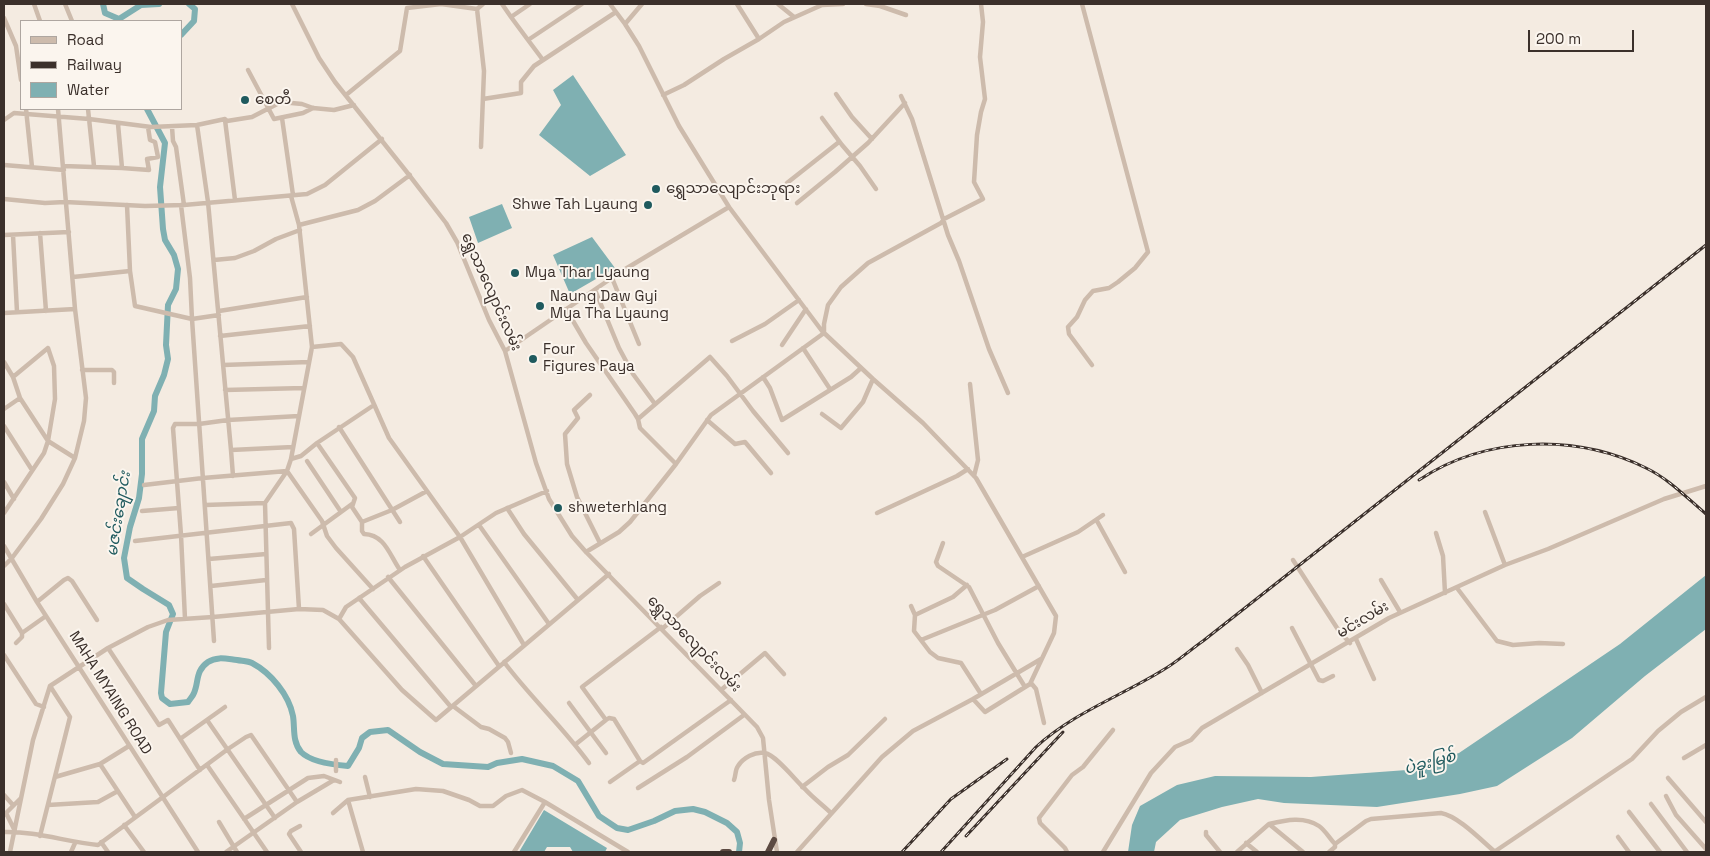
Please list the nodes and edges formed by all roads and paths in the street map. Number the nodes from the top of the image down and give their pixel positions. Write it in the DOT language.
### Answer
graph roads {
  1 [pos="34,4"];
  2 [pos="65,4"];
  3 [pos="292,4"];
  4 [pos="440,4"];
  5 [pos="483,4"];
  6 [pos="502,4"];
  7 [pos="530,4"];
  8 [pos="582,4"];
  9 [pos="610,4"];
  10 [pos="642,4"];
  11 [pos="737,4"];
  12 [pos="778,4"];
  13 [pos="844,4"];
  14 [pos="866,4"];
  15 [pos="981,4"];
  16 [pos="1082,4"];
  17 [pos="477,9"];
  18 [pos="616,12"];
  19 [pos="906,15"];
  20 [pos="510,17"];
  21 [pos="794,17"];
  22 [pos="4,18"];
  23 [pos="40,20"];
  24 [pos="72,20"];
  25 [pos="625,24"];
  26 [pos="759,39"];
  27 [pos="528,40"];
  28 [pos="18,46"];
  29 [pos="543,60"];
  30 [pos="20,69"];
  31 [pos="248,70"];
  32 [pos="836,94"];
  33 [pos="346,95"];
  34 [pos="663,95"];
  35 [pos="901,96"];
  36 [pos="483,99"];
  37 [pos="905,103"];
  38 [pos="354,105"];
  39 [pos="313,108"];
  40 [pos="270,109"];
  41 [pos="58,110"];
  42 [pos="88,110"];
  43 [pos="26,112"];
  44 [pos="58,117"];
  45 [pos="282,118"];
  46 [pos="822,118"];
  47 [pos="89,119"];
  48 [pos="225,119"];
  49 [pos="4,120"];
  50 [pos="118,124"];
  51 [pos="197,125"];
  52 [pos="150,127"];
  53 [pos="172,127"];
  54 [pos="382,139"];
  55 [pos="872,139"];
  56 [pos="839,142"];
  57 [pos="481,147"];
  58 [pos="853,156"];
  59 [pos="4,166"];
  60 [pos="94,166"];
  61 [pos="32,167"];
  62 [pos="64,168"];
  63 [pos="122,168"];
  64 [pos="410,175"];
  65 [pos="787,183"];
  66 [pos="876,189"];
  67 [pos="292,195"];
  68 [pos="4,199"];
  69 [pos="235,200"];
  70 [pos="65,202"];
  71 [pos="208,202"];
  72 [pos="797,203"];
  73 [pos="127,204"];
  74 [pos="183,205"];
  75 [pos="729,207"];
  76 [pos="944,219"];
  77 [pos="300,228"];
  78 [pos="69,232"];
  79 [pos="40,233"];
  80 [pos="4,235"];
  81 [pos="13,235"];
  82 [pos="214,260"];
  83 [pos="130,271"];
  84 [pos="73,277"];
  85 [pos="612,278"];
  86 [pos="594,290"];
  87 [pos="307,297"];
  88 [pos="799,300"];
  89 [pos="75,309"];
  90 [pos="566,309"];
  91 [pos="806,309"];
  92 [pos="46,311"];
  93 [pos="17,312"];
  94 [pos="4,313"];
  95 [pos="219,313"];
  96 [pos="192,319"];
  97 [pos="310,326"];
  98 [pos="824,333"];
  99 [pos="220,336"];
  100 [pos="732,341"];
  101 [pos="639,344"];
  102 [pos="782,345"];
  103 [pos="312,347"];
  104 [pos="803,348"];
  105 [pos="505,351"];
  106 [pos="4,362"];
  107 [pos="309,362"];
  108 [pos="1092,364"];
  109 [pos="223,365"];
  110 [pos="861,368"];
  111 [pos="82,370"];
  112 [pos="13,377"];
  113 [pos="763,377"];
  114 [pos="873,379"];
  115 [pos="114,383"];
  116 [pos="970,384"];
  117 [pos="304,388"];
  118 [pos="830,389"];
  119 [pos="225,390"];
  120 [pos="1008,393"];
  121 [pos="740,394"];
  122 [pos="590,395"];
  123 [pos="20,398"];
  124 [pos="655,404"];
  125 [pos="374,405"];
  126 [pos="4,409"];
  127 [pos="822,414"];
  128 [pos="299,416"];
  129 [pos="638,419"];
  130 [pos="228,420"];
  131 [pos="707,420"];
  132 [pos="198,424"];
  133 [pos="4,426"];
  134 [pos="339,427"];
  135 [pos="48,441"];
  136 [pos="317,443"];
  137 [pos="293,447"];
  138 [pos="230,450"];
  139 [pos="788,453"];
  140 [pos="75,458"];
  141 [pos="291,459"];
  142 [pos="307,461"];
  143 [pos="676,464"];
  144 [pos="968,469"];
  145 [pos="32,470"];
  146 [pos="287,471"];
  147 [pos="771,473"];
  148 [pos="233,476"];
  149 [pos="974,476"];
  150 [pos="202,478"];
  151 [pos="177,481"];
  152 [pos="4,482"];
  153 [pos="144,485"];
  154 [pos="1706,486"];
  155 [pos="427,491"];
  156 [pos="547,491"];
  157 [pos="14,499"];
  158 [pos="265,503"];
  159 [pos="352,504"];
  160 [pos="205,505"];
  161 [pos="179,508"];
  162 [pos="508,508"];
  163 [pos="392,510"];
  164 [pos="142,511"];
  165 [pos="341,512"];
  166 [pos="1486,512"];
  167 [pos="4,513"];
  168 [pos="877,513"];
  169 [pos="1103,515"];
  170 [pos="1097,521"];
  171 [pos="362,522"];
  172 [pos="400,522"];
  173 [pos="323,524"];
  174 [pos="479,524"];
  175 [pos="265,526"];
  176 [pos="207,532"];
  177 [pos="1436,533"];
  178 [pos="311,534"];
  179 [pos="181,535"];
  180 [pos="460,537"];
  181 [pos="135,541"];
  182 [pos="600,543"];
  183 [pos="943,543"];
  184 [pos="4,546"];
  185 [pos="586,552"];
  186 [pos="266,554"];
  187 [pos="423,556"];
  188 [pos="1022,557"];
  189 [pos="12,558"];
  190 [pos="209,559"];
  191 [pos="1292,560"];
  192 [pos="1505,565"];
  193 [pos="4,566"];
  194 [pos="400,570"];
  195 [pos="1125,572"];
  196 [pos="609,574"];
  197 [pos="388,577"];
  198 [pos="266,580"];
  199 [pos="1381,580"];
  200 [pos="718,583"];
  201 [pos="967,585"];
  202 [pos="211,586"];
  203 [pos="1038,586"];
  204 [pos="1457,588"];
  205 [pos="373,589"];
  206 [pos="1445,593"];
  207 [pos="359,598"];
  208 [pos="578,600"];
  209 [pos="37,602"];
  210 [pos="4,604"];
  211 [pos="911,606"];
  212 [pos="299,609"];
  213 [pos="267,612"];
  214 [pos="1400,612"];
  215 [pos="915,615"];
  216 [pos="984,615"];
  217 [pos="46,616"];
  218 [pos="213,618"];
  219 [pos="185,619"];
  220 [pos="339,619"];
  221 [pos="97,620"];
  222 [pos="549,624"];
  223 [pos="662,628"];
  224 [pos="1292,628"];
  225 [pos="22,634"];
  226 [pos="1356,639"];
  227 [pos="921,640"];
  228 [pos="214,641"];
  229 [pos="16,643"];
  230 [pos="1350,643"];
  231 [pos="1563,644"];
  232 [pos="524,645"];
  233 [pos="108,648"];
  234 [pos="269,648"];
  235 [pos="1237,649"];
  236 [pos="4,655"];
  237 [pos="1041,659"];
  238 [pos="504,662"];
  239 [pos="1312,665"];
  240 [pos="500,666"];
  241 [pos="79,668"];
  242 [pos="784,674"];
  243 [pos="1016,674"];
  244 [pos="1333,676"];
  245 [pos="1374,679"];
  246 [pos="1031,683"];
  247 [pos="50,686"];
  248 [pos="476,686"];
  249 [pos="1026,687"];
  250 [pos="721,690"];
  251 [pos="1262,693"];
  252 [pos="981,694"];
  253 [pos="1706,697"];
  254 [pos="973,699"];
  255 [pos="731,700"];
  256 [pos="569,703"];
  257 [pos="452,706"];
  258 [pos="44,707"];
  259 [pos="225,708"];
  260 [pos="744,714"];
  261 [pos="885,719"];
  262 [pos="207,720"];
  263 [pos="606,720"];
  264 [pos="1044,724"];
  265 [pos="1113,730"];
  266 [pos="591,732"];
  267 [pos="180,739"];
  268 [pos="576,744"];
  269 [pos="1706,745"];
  270 [pos="129,746"];
  271 [pos="228,749"];
  272 [pos="511,752"];
  273 [pos="606,753"];
  274 [pos="764,753"];
  275 [pos="1684,758"];
  276 [pos="336,760"];
  277 [pos="590,762"];
  278 [pos="640,762"];
  279 [pos="100,764"];
  280 [pos="207,765"];
  281 [pos="200,770"];
  282 [pos="336,771"];
  283 [pos="55,777"];
  284 [pos="365,777"];
  285 [pos="1668,778"];
  286 [pos="334,780"];
  287 [pos="734,780"];
  288 [pos="340,782"];
  289 [pos="610,782"];
  290 [pos="802,787"];
  291 [pos="638,788"];
  292 [pos="290,790"];
  293 [pos="118,791"];
  294 [pos="4,795"];
  295 [pos="1666,796"];
  296 [pos="162,797"];
  297 [pos="370,797"];
  298 [pos="21,798"];
  299 [pos="348,800"];
  300 [pos="297,802"];
  301 [pos="545,802"];
  302 [pos="1651,804"];
  303 [pos="48,805"];
  304 [pos="267,805"];
  305 [pos="13,806"];
  306 [pos="1629,812"];
  307 [pos="332,813"];
  308 [pos="832,813"];
  309 [pos="5,814"];
  310 [pos="135,816"];
  311 [pos="275,818"];
  312 [pos="244,819"];
  313 [pos="219,822"];
  314 [pos="1706,822"];
  315 [pos="1269,824"];
  316 [pos="124,825"];
  317 [pos="300,826"];
  318 [pos="4,832"];
  319 [pos="15,832"];
  320 [pos="1206,832"];
  321 [pos="254,833"];
  322 [pos="40,836"];
  323 [pos="1618,837"];
  324 [pos="774,840"];
  325 [pos="75,843"];
  326 [pos="1246,843"];
  327 [pos="99,844"];
  328 [pos="1335,844"];
  329 [pos="233,847"];
  330 [pos="1706,850"];
  331 [pos="10,852"];
  332 [pos="71,852"];
  333 [pos="97,852"];
  334 [pos="108,852"];
  335 [pos="144,852"];
  336 [pos="198,852"];
  337 [pos="226,852"];
  338 [pos="236,852"];
  339 [pos="267,852"];
  340 [pos="301,852"];
  341 [pos="361,852"];
  342 [pos="514,852"];
  343 [pos="628,852"];
  344 [pos="768,852"];
  345 [pos="777,852"];
  346 [pos="797,852"];
  347 [pos="1067,852"];
  348 [pos="1103,852"];
  349 [pos="1220,852"];
  350 [pos="1238,852"];
  351 [pos="1257,852"];
  352 [pos="1303,852"];
  353 [pos="1329,852"];
  354 [pos="1494,852"];
  355 [pos="1629,852"];
  356 [pos="1660,852"];
  357 [pos="1687,852"];
  1 -- 23 [label="street"];
  2 -- 24 [label="street"];
  3 -- 33 [label="street, ရွှေသာလျောင်းလမ်း"];
  4 -- 17 [label="street"];
  4 -- 33 [label="street"];
  5 -- 17 [label="street"];
  6 -- 20 [label="street"];
  7 -- 20 [label="street"];
  8 -- 27 [label="street"];
  9 -- 18 [label="street"];
  10 -- 25 [label="street"];
  11 -- 26 [label="street"];
  12 -- 21 [label="street"];
  13 -- 21 [label="street"];
  14 -- 19 [label="street"];
  15 -- 76 [label="street"];
  16 -- 108 [label="street"];
  17 -- 36 [label="street"];
  18 -- 25 [label="street"];
  18 -- 29 [label="street"];
  20 -- 27 [label="street"];
  21 -- 26 [label="street"];
  22 -- 28 [label="street"];
  25 -- 34 [label="street"];
  26 -- 34 [label="street"];
  27 -- 29 [label="street"];
  28 -- 30 [label="street"];
  29 -- 36 [label="street"];
  31 -- 40 [label="street"];
  32 -- 55 [label="street"];
  33 -- 38 [label="street, ရွှေသာလျောင်းလမ်း"];
  34 -- 75 [label="street"];
  35 -- 37 [label="street"];
  36 -- 57 [label="street"];
  37 -- 55 [label="street"];
  37 -- 76 [label="street"];
  38 -- 39 [label="street"];
  38 -- 54 [label="street, ရွှေသာလျောင်းလမ်း"];
  39 -- 40 [label="street"];
  39 -- 45 [label="street"];
  40 -- 45 [label="street"];
  40 -- 48 [label="street"];
  41 -- 44 [label="street"];
  42 -- 47 [label="street"];
  43 -- 44 [label="street"];
  43 -- 49 [label="street"];
  43 -- 61 [label="street"];
  44 -- 47 [label="street"];
  44 -- 62 [label="street"];
  45 -- 67 [label="street"];
  46 -- 56 [label="street"];
  47 -- 50 [label="street"];
  47 -- 60 [label="street"];
  48 -- 51 [label="street"];
  48 -- 69 [label="street"];
  50 -- 52 [label="street"];
  50 -- 63 [label="street"];
  51 -- 53 [label="street"];
  51 -- 71 [label="street"];
  52 -- 53 [label="street"];
  52 -- 63 [label="street"];
  53 -- 74 [label="street"];
  54 -- 64 [label="street, ရွှေသာလျောင်းလမ်း"];
  54 -- 67 [label="street"];
  55 -- 58 [label="street"];
  56 -- 58 [label="street"];
  56 -- 65 [label="street"];
  58 -- 66 [label="street"];
  58 -- 72 [label="street"];
  59 -- 61 [label="street"];
  60 -- 62 [label="street"];
  60 -- 63 [label="street"];
  61 -- 62 [label="street"];
  62 -- 70 [label="street"];
  64 -- 77 [label="street"];
  64 -- 105 [label="street, ရွှေသာလျောင်းလမ်း"];
  67 -- 69 [label="street"];
  67 -- 77 [label="street"];
  68 -- 70 [label="street"];
  69 -- 71 [label="street"];
  70 -- 73 [label="street"];
  70 -- 78 [label="street"];
  71 -- 74 [label="street"];
  71 -- 82 [label="street"];
  73 -- 74 [label="street"];
  73 -- 83 [label="street"];
  74 -- 96 [label="street"];
  75 -- 85 [label="street"];
  75 -- 88 [label="street"];
  76 -- 98 [label="street"];
  76 -- 120 [label="street"];
  77 -- 82 [label="street"];
  77 -- 87 [label="street"];
  78 -- 79 [label="street"];
  78 -- 84 [label="street"];
  79 -- 81 [label="street"];
  79 -- 92 [label="street"];
  80 -- 81 [label="street"];
  81 -- 93 [label="street"];
  82 -- 95 [label="street"];
  83 -- 84 [label="street"];
  83 -- 96 [label="street"];
  84 -- 89 [label="street"];
  85 -- 86 [label="street"];
  85 -- 101 [label="street"];
  86 -- 90 [label="street"];
  86 -- 124 [label="street"];
  87 -- 95 [label="street"];
  87 -- 97 [label="street"];
  88 -- 91 [label="street"];
  88 -- 100 [label="street"];
  89 -- 92 [label="street"];
  89 -- 111 [label="street"];
  90 -- 105 [label="street"];
  90 -- 129 [label="street"];
  91 -- 98 [label="street"];
  91 -- 102 [label="street"];
  92 -- 93 [label="street"];
  93 -- 94 [label="street"];
  95 -- 96 [label="street"];
  95 -- 99 [label="street"];
  96 -- 132 [label="street"];
  97 -- 99 [label="street"];
  97 -- 103 [label="street"];
  98 -- 104 [label="street"];
  98 -- 110 [label="street"];
  99 -- 109 [label="street"];
  103 -- 107 [label="street"];
  103 -- 125 [label="street"];
  104 -- 113 [label="street"];
  104 -- 118 [label="street"];
  105 -- 156 [label="street, ရွှေသာလျောင်းလမ်း"];
  106 -- 112 [label="street"];
  107 -- 109 [label="street"];
  107 -- 117 [label="street"];
  109 -- 119 [label="street"];
  110 -- 114 [label="street"];
  110 -- 118 [label="street"];
  111 -- 115 [label="street"];
  111 -- 140 [label="street"];
  112 -- 123 [label="street"];
  112 -- 135 [label="street"];
  113 -- 118 [label="street"];
  113 -- 121 [label="street"];
  114 -- 127 [label="street"];
  114 -- 144 [label="street"];
  116 -- 149 [label="street"];
  117 -- 119 [label="street"];
  117 -- 128 [label="street"];
  119 -- 130 [label="street"];
  121 -- 124 [label="street"];
  121 -- 131 [label="street"];
  121 -- 139 [label="street"];
  122 -- 182 [label="street"];
  123 -- 126 [label="street"];
  123 -- 135 [label="street"];
  124 -- 129 [label="street"];
  125 -- 134 [label="street"];
  125 -- 155 [label="street"];
  128 -- 130 [label="street"];
  128 -- 137 [label="street"];
  129 -- 143 [label="street"];
  130 -- 132 [label="street"];
  130 -- 138 [label="street"];
  131 -- 143 [label="street"];
  131 -- 147 [label="street"];
  132 -- 150 [label="street"];
  132 -- 151 [label="street"];
  133 -- 145 [label="street"];
  134 -- 136 [label="street"];
  134 -- 163 [label="street"];
  135 -- 140 [label="street"];
  135 -- 145 [label="street"];
  136 -- 141 [label="street"];
  136 -- 159 [label="street"];
  137 -- 138 [label="street"];
  137 -- 141 [label="street"];
  138 -- 148 [label="street"];
  140 -- 189 [label="street"];
  141 -- 146 [label="street"];
  142 -- 165 [label="street"];
  143 -- 182 [label="street"];
  144 -- 149 [label="street"];
  144 -- 168 [label="street"];
  145 -- 157 [label="street"];
  146 -- 148 [label="street"];
  146 -- 158 [label="street"];
  146 -- 173 [label="street"];
  148 -- 150 [label="street"];
  149 -- 188 [label="street"];
  150 -- 151 [label="street"];
  150 -- 160 [label="street"];
  151 -- 153 [label="street"];
  151 -- 161 [label="street"];
  152 -- 157 [label="street"];
  154 -- 192 [label="street, မင်းလမ်း"];
  155 -- 163 [label="street"];
  155 -- 180 [label="street"];
  156 -- 162 [label="street"];
  156 -- 185 [label="street, ရွှေသာလျောင်းလမ်း"];
  157 -- 167 [label="street"];
  158 -- 160 [label="street"];
  158 -- 175 [label="street"];
  159 -- 165 [label="street"];
  159 -- 171 [label="street"];
  160 -- 176 [label="street"];
  161 -- 164 [label="street"];
  161 -- 179 [label="street"];
  162 -- 174 [label="street"];
  162 -- 208 [label="street"];
  163 -- 171 [label="street"];
  163 -- 172 [label="street"];
  165 -- 173 [label="street"];
  166 -- 192 [label="street"];
  169 -- 170 [label="street"];
  170 -- 188 [label="street"];
  170 -- 195 [label="street"];
  171 -- 194 [label="street"];
  173 -- 178 [label="street"];
  173 -- 205 [label="street"];
  174 -- 180 [label="street"];
  174 -- 222 [label="street"];
  175 -- 176 [label="street"];
  175 -- 186 [label="street"];
  175 -- 212 [label="street"];
  176 -- 179 [label="street"];
  176 -- 190 [label="street"];
  177 -- 206 [label="street"];
  179 -- 181 [label="street"];
  179 -- 219 [label="street"];
  180 -- 187 [label="street"];
  180 -- 232 [label="street"];
  182 -- 185 [label="street"];
  183 -- 201 [label="street"];
  184 -- 189 [label="street, MAHA MYAING ROAD"];
  185 -- 196 [label="street, ရွှေသာလျောင်းလမ်း"];
  186 -- 190 [label="street"];
  186 -- 198 [label="street"];
  187 -- 194 [label="street"];
  187 -- 240 [label="street"];
  188 -- 203 [label="street"];
  189 -- 193 [label="street"];
  189 -- 209 [label="street, MAHA MYAING ROAD"];
  190 -- 202 [label="street"];
  191 -- 230 [label="street"];
  192 -- 204 [label="street, မင်းလမ်း"];
  194 -- 197 [label="street"];
  196 -- 208 [label="street"];
  196 -- 223 [label="street, ရွှေသာလျောင်းလမ်း"];
  197 -- 205 [label="street"];
  197 -- 248 [label="street"];
  198 -- 202 [label="street"];
  198 -- 213 [label="street"];
  199 -- 214 [label="street"];
  200 -- 223 [label="street"];
  201 -- 215 [label="street"];
  201 -- 216 [label="street"];
  202 -- 218 [label="street"];
  203 -- 216 [label="street"];
  203 -- 237 [label="street"];
  204 -- 206 [label="street, မင်းလမ်း"];
  204 -- 231 [label="street"];
  205 -- 207 [label="street"];
  206 -- 214 [label="street, မင်းလမ်း"];
  207 -- 220 [label="street"];
  207 -- 257 [label="street"];
  208 -- 222 [label="street"];
  209 -- 217 [label="street, MAHA MYAING ROAD"];
  209 -- 221 [label="street"];
  210 -- 225 [label="street"];
  211 -- 215 [label="street"];
  212 -- 213 [label="street"];
  212 -- 220 [label="street"];
  213 -- 218 [label="street"];
  213 -- 234 [label="street"];
  214 -- 226 [label="street, မင်းလမ်း"];
  215 -- 227 [label="street"];
  216 -- 227 [label="street"];
  216 -- 243 [label="street"];
  217 -- 225 [label="street"];
  217 -- 241 [label="street, MAHA MYAING ROAD"];
  218 -- 219 [label="street"];
  218 -- 228 [label="street"];
  219 -- 233 [label="street"];
  220 -- 257 [label="street"];
  222 -- 232 [label="street"];
  223 -- 250 [label="street, ရွှေသာလျောင်းလမ်း"];
  223 -- 263 [label="street"];
  224 -- 239 [label="street"];
  225 -- 229 [label="street"];
  226 -- 230 [label="street, မင်းလမ်း"];
  226 -- 245 [label="street"];
  227 -- 252 [label="street"];
  230 -- 239 [label="street, မင်းလမ်း"];
  232 -- 238 [label="street"];
  233 -- 241 [label="street"];
  233 -- 267 [label="street"];
  235 -- 251 [label="street"];
  236 -- 258 [label="street"];
  237 -- 243 [label="street"];
  237 -- 246 [label="street"];
  238 -- 240 [label="street"];
  238 -- 268 [label="street"];
  239 -- 244 [label="street"];
  239 -- 251 [label="street, မင်းလမ်း"];
  240 -- 248 [label="street"];
  241 -- 247 [label="street"];
  241 -- 270 [label="street, MAHA MYAING ROAD"];
  242 -- 250 [label="street"];
  243 -- 249 [label="street"];
  243 -- 252 [label="street"];
  246 -- 249 [label="street"];
  246 -- 264 [label="street"];
  247 -- 258 [label="street"];
  247 -- 283 [label="street"];
  248 -- 257 [label="street"];
  249 -- 254 [label="street"];
  250 -- 255 [label="street, ရွှေသာလျောင်းလမ်း"];
  251 -- 348 [label="street, မင်းလမ်း"];
  252 -- 254 [label="street"];
  253 -- 354 [label="street"];
  254 -- 308 [label="street"];
  255 -- 260 [label="street, ရွှေသာလျောင်းလမ်း"];
  255 -- 278 [label="street"];
  256 -- 266 [label="street"];
  257 -- 272 [label="street"];
  258 -- 298 [label="street"];
  259 -- 262 [label="street"];
  260 -- 274 [label="street, ရွှေသာလျောင်းလမ်း"];
  260 -- 291 [label="street"];
  261 -- 290 [label="street"];
  262 -- 267 [label="street"];
  262 -- 271 [label="street"];
  263 -- 266 [label="street"];
  263 -- 278 [label="street"];
  265 -- 347 [label="street"];
  266 -- 268 [label="street"];
  266 -- 273 [label="street"];
  267 -- 281 [label="street"];
  268 -- 277 [label="street"];
  269 -- 275 [label="street"];
  270 -- 279 [label="street"];
  270 -- 296 [label="street, MAHA MYAING ROAD"];
  271 -- 280 [label="street"];
  271 -- 292 [label="street"];
  271 -- 304 [label="street"];
  274 -- 287 [label="street"];
  274 -- 290 [label="street"];
  274 -- 324 [label="street, ရွှေသာလျောင်းလမ်း"];
  276 -- 282 [label="street"];
  278 -- 289 [label="street"];
  279 -- 283 [label="street"];
  279 -- 293 [label="street"];
  280 -- 281 [label="street"];
  280 -- 312 [label="street"];
  281 -- 296 [label="street"];
  283 -- 303 [label="street"];
  284 -- 297 [label="street"];
  285 -- 314 [label="street"];
  286 -- 288 [label="street"];
  286 -- 292 [label="street"];
  286 -- 300 [label="street"];
  290 -- 308 [label="street"];
  292 -- 300 [label="street"];
  292 -- 304 [label="street"];
  293 -- 303 [label="street"];
  293 -- 310 [label="street"];
  294 -- 305 [label="street"];
  295 -- 330 [label="street"];
  296 -- 310 [label="street"];
  296 -- 336 [label="street, MAHA MYAING ROAD"];
  297 -- 299 [label="street"];
  297 -- 301 [label="street"];
  298 -- 305 [label="street"];
  298 -- 319 [label="street"];
  299 -- 307 [label="street"];
  299 -- 341 [label="street"];
  300 -- 311 [label="street"];
  301 -- 342 [label="street"];
  301 -- 343 [label="street"];
  302 -- 357 [label="street"];
  303 -- 322 [label="street"];
  304 -- 311 [label="street"];
  304 -- 312 [label="street"];
  305 -- 309 [label="street"];
  306 -- 356 [label="street"];
  308 -- 346 [label="street"];
  309 -- 319 [label="street"];
  310 -- 316 [label="street"];
  311 -- 321 [label="street"];
  312 -- 321 [label="street"];
  313 -- 329 [label="street"];
  315 -- 326 [label="street"];
  315 -- 328 [label="street"];
  315 -- 352 [label="street"];
  316 -- 327 [label="street"];
  316 -- 335 [label="street"];
  317 -- 340 [label="street"];
  318 -- 319 [label="street"];
  319 -- 322 [label="street"];
  319 -- 331 [label="street"];
  320 -- 349 [label="street"];
  321 -- 329 [label="street"];
  321 -- 339 [label="street"];
  322 -- 325 [label="street"];
  323 -- 355 [label="street"];
  324 -- 344 [label="highway"];
  324 -- 345 [label="street, ရွှေသာလျောင်းလမ်း"];
  325 -- 327 [label="street"];
  325 -- 332 [label="street"];
  326 -- 350 [label="street"];
  326 -- 351 [label="street"];
  327 -- 333 [label="street"];
  327 -- 334 [label="street"];
  328 -- 353 [label="street"];
  328 -- 354 [label="street"];
  329 -- 337 [label="street"];
  329 -- 338 [label="street"];
}
